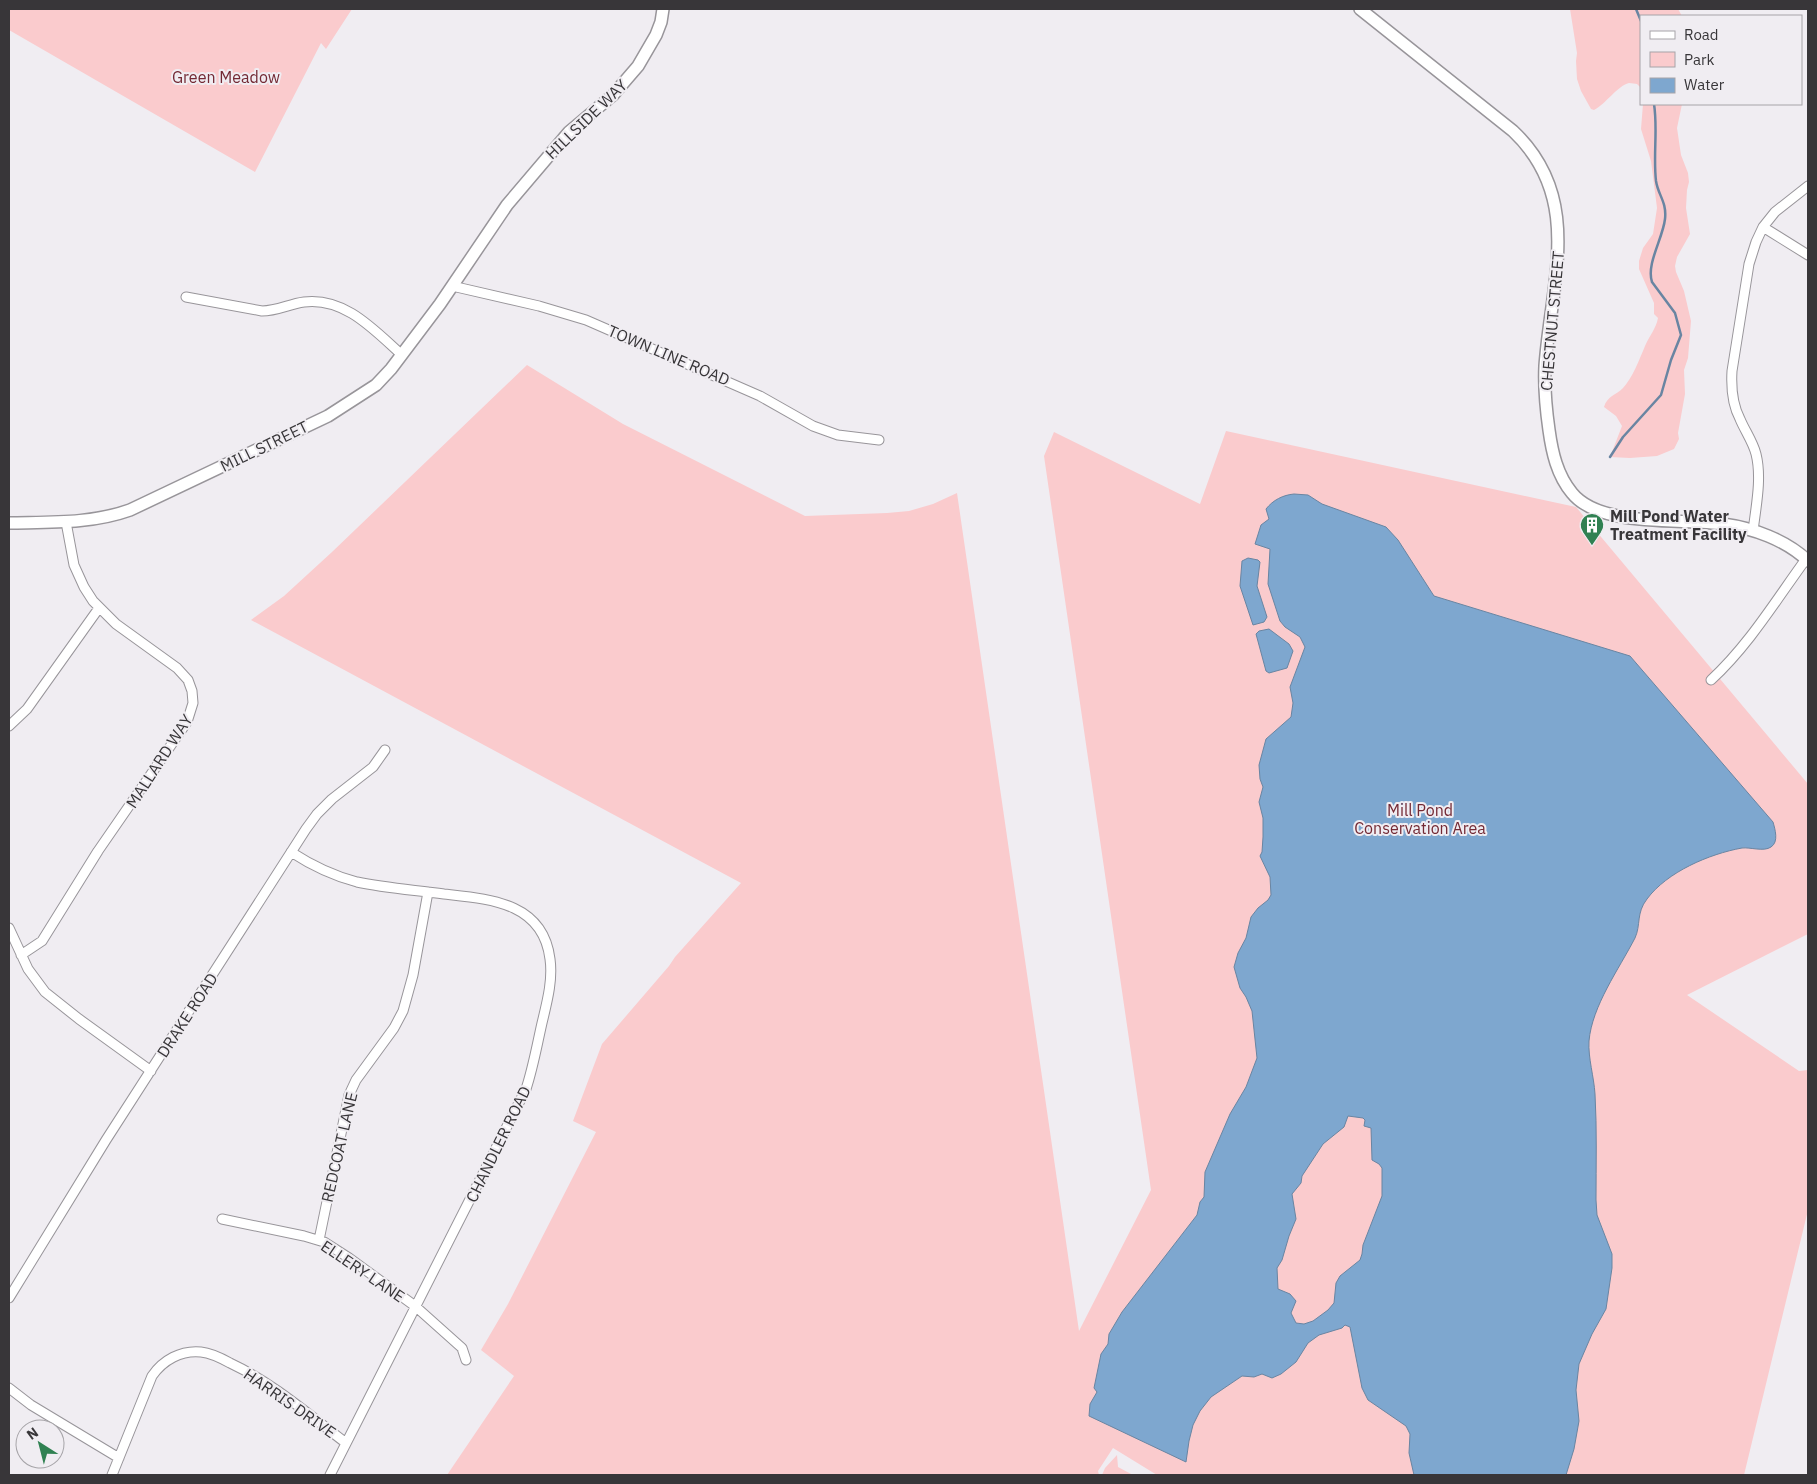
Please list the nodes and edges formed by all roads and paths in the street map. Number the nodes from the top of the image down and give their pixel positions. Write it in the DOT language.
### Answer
graph roads {
  1 [pos="663,9"];
  2 [pos="1360,9"];
  3 [pos="1808,186"];
  4 [pos="1763,227"];
  5 [pos="1808,255"];
  6 [pos="462,271"];
  7 [pos="452,286"];
  8 [pos="186,297"];
  9 [pos="402,354"];
  10 [pos="879,440"];
  11 [pos="66,522"];
  12 [pos="9,523"];
  13 [pos="1753,530"];
  14 [pos="1807,560"];
  15 [pos="99,608"];
  16 [pos="1711,680"];
  17 [pos="9,726"];
  18 [pos="385,750"];
  19 [pos="291,852"];
  20 [pos="428,892"];
  21 [pos="9,928"];
  22 [pos="21,955"];
  23 [pos="151,1071"];
  24 [pos="222,1219"];
  25 [pos="319,1240"];
  26 [pos="9,1298"];
  27 [pos="415,1306"];
  28 [pos="466,1360"];
  29 [pos="9,1388"];
  30 [pos="346,1443"];
  31 [pos="119,1458"];
  32 [pos="112,1475"];
  33 [pos="330,1475"];
  1 -- 6 [label="street, HILLSIDE WAY"];
  2 -- 13 [label="street, CHESTNUT STREET"];
  3 -- 4 [label="street"];
  4 -- 5 [label="street"];
  4 -- 13 [label="street"];
  6 -- 7 [label="street, MILL STREET"];
  7 -- 9 [label="street, MILL STREET"];
  7 -- 10 [label="street, TOWN LINE ROAD"];
  8 -- 9 [label="street"];
  9 -- 11 [label="street, MILL STREET"];
  11 -- 12 [label="street, MILL STREET"];
  11 -- 15 [label="street, MALLARD WAY"];
  13 -- 14 [label="street"];
  14 -- 16 [label="street"];
  15 -- 17 [label="street"];
  15 -- 22 [label="street, MALLARD WAY"];
  18 -- 19 [label="street, DRAKE ROAD"];
  19 -- 20 [label="street, CHANDLER ROAD"];
  19 -- 23 [label="street, DRAKE ROAD"];
  20 -- 25 [label="street, REDCOAT LANE"];
  20 -- 27 [label="street, CHANDLER ROAD"];
  21 -- 22 [label="street"];
  22 -- 23 [label="street"];
  23 -- 26 [label="street, DRAKE ROAD"];
  24 -- 25 [label="street, ELLERY LANE"];
  25 -- 27 [label="street, ELLERY LANE"];
  27 -- 28 [label="street, ELLERY LANE"];
  27 -- 30 [label="street, CHANDLER ROAD"];
  29 -- 31 [label="street"];
  30 -- 31 [label="street, HARRIS DRIVE"];
  30 -- 33 [label="street, CHANDLER ROAD"];
  31 -- 32 [label="street, HARRIS DRIVE"];
}
